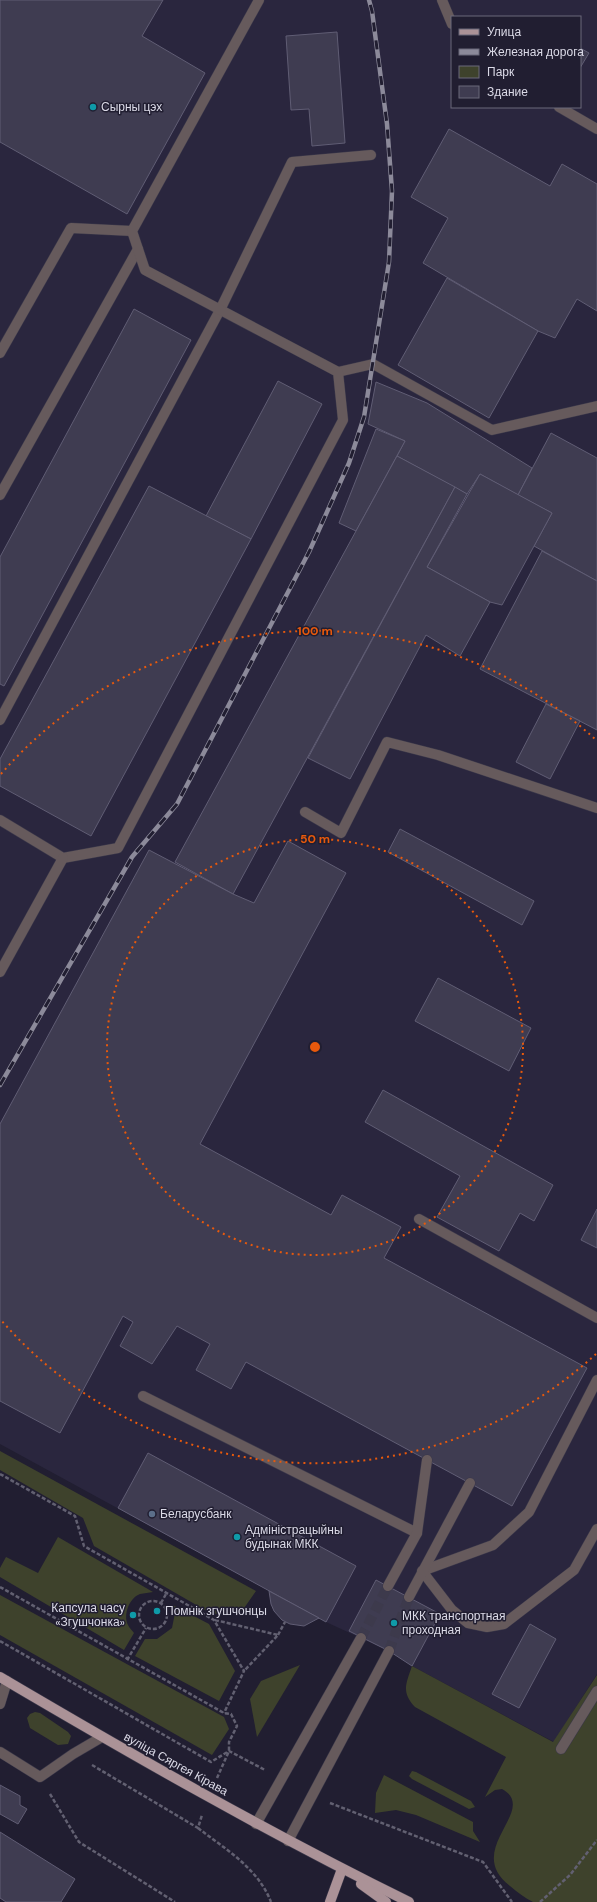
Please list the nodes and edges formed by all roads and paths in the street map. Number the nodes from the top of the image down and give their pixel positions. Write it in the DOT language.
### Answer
graph roads {
  1 [pos="259,0"];
  2 [pos="442,0"];
  3 [pos="451,22"];
  4 [pos="561,108"];
  5 [pos="597,129"];
  6 [pos="371,154"];
  7 [pos="132,231"];
  8 [pos="138,249"];
  9 [pos="220,310"];
  10 [pos="0,353"];
  11 [pos="338,372"];
  12 [pos="597,406"];
  13 [pos="0,495"];
  14 [pos="0,720"];
  15 [pos="597,808"];
  16 [pos="305,812"];
  17 [pos="0,820"];
  18 [pos="63,858"];
  19 [pos="0,972"];
  20 [pos="419,1219"];
  21 [pos="597,1318"];
  22 [pos="597,1380"];
  23 [pos="143,1396"];
  24 [pos="427,1460"];
  25 [pos="0,1474"];
  26 [pos="470,1483"];
  27 [pos="597,1529"];
  28 [pos="417,1533"];
  29 [pos="422,1571"];
  30 [pos="388,1586"];
  31 [pos="0,1587"];
  32 [pos="166,1594"];
  33 [pos="409,1597"];
  34 [pos="161,1603"];
  35 [pos="214,1620"];
  36 [pos="285,1622"];
  37 [pos="146,1628"];
  38 [pos="278,1635"];
  39 [pos="361,1638"];
  40 [pos="0,1641"];
  41 [pos="389,1651"];
  42 [pos="127,1660"];
  43 [pos="244,1671"];
  44 [pos="3,1679"];
  45 [pos="597,1691"];
  46 [pos="0,1704"];
  47 [pos="224,1713"];
  48 [pos="102,1737"];
  49 [pos="229,1742"];
  50 [pos="561,1749"];
  51 [pos="0,1752"];
  52 [pos="283,1779"];
  53 [pos="49,1792"];
  54 [pos="311,1796"];
  55 [pos="256,1824"];
  56 [pos="198,1828"];
  57 [pos="597,1840"];
  58 [pos="288,1841"];
  59 [pos="342,1869"];
  60 [pos="175,1902"];
  61 [pos="271,1902"];
  62 [pos="330,1902"];
  63 [pos="386,1902"];
  64 [pos="409,1902"];
  65 [pos="512,1902"];
  66 [pos="540,1902"];
  1 -- 7 [label="lane"];
  2 -- 3 [label="lane"];
  4 -- 5 [label="lane"];
  6 -- 9 [label="lane"];
  7 -- 8 [label="lane"];
  7 -- 10 [label="lane"];
  8 -- 9 [label="lane"];
  8 -- 13 [label="lane"];
  9 -- 11 [label="lane"];
  9 -- 14 [label="lane"];
  11 -- 12 [label="lane"];
  11 -- 18 [label="lane"];
  15 -- 16 [label="lane"];
  17 -- 18 [label="lane"];
  18 -- 19 [label="lane"];
  20 -- 21 [label="lane"];
  22 -- 29 [label="lane"];
  23 -- 28 [label="lane"];
  24 -- 28 [label="lane"];
  25 -- 32 [label="path"];
  26 -- 29 [label="lane"];
  27 -- 29 [label="lane"];
  28 -- 30 [label="lane"];
  29 -- 33 [label="lane"];
  31 -- 42 [label="path"];
  32 -- 34 [label="path"];
  32 -- 35 [label="path"];
  34 -- 37 [label="path"];
  34 -- 37 [label="path"];
  35 -- 38 [label="path"];
  35 -- 43 [label="path"];
  36 -- 38 [label="path"];
  37 -- 42 [label="path"];
  38 -- 43 [label="path"];
  39 -- 52 [label="lane"];
  40 -- 52 [label="path"];
  41 -- 54 [label="lane"];
  42 -- 47 [label="path"];
  43 -- 47 [label="path"];
  44 -- 46 [label="lane"];
  44 -- 48 [label="main road, вуліца Сяргея Кірава"];
  45 -- 50 [label="lane"];
  47 -- 49 [label="path"];
  48 -- 51 [label="lane"];
  48 -- 55 [label="main road, вуліца Сяргея Кірава"];
  52 -- 55 [label="lane"];
  53 -- 60 [label="path"];
  54 -- 58 [label="lane"];
  54 -- 65 [label="path"];
  55 -- 58 [label="main road, вуліца Сяргея Кірава"];
  56 -- 61 [label="path"];
  57 -- 66 [label="path"];
  58 -- 59 [label="main road, вуліца Сяргея Кірава"];
  59 -- 62 [label="main road"];
  59 -- 63 [label="main road, вуліца Сяргея Кірава"];
  59 -- 64 [label="main road, вуліца Сяргея Кірава"];
}
